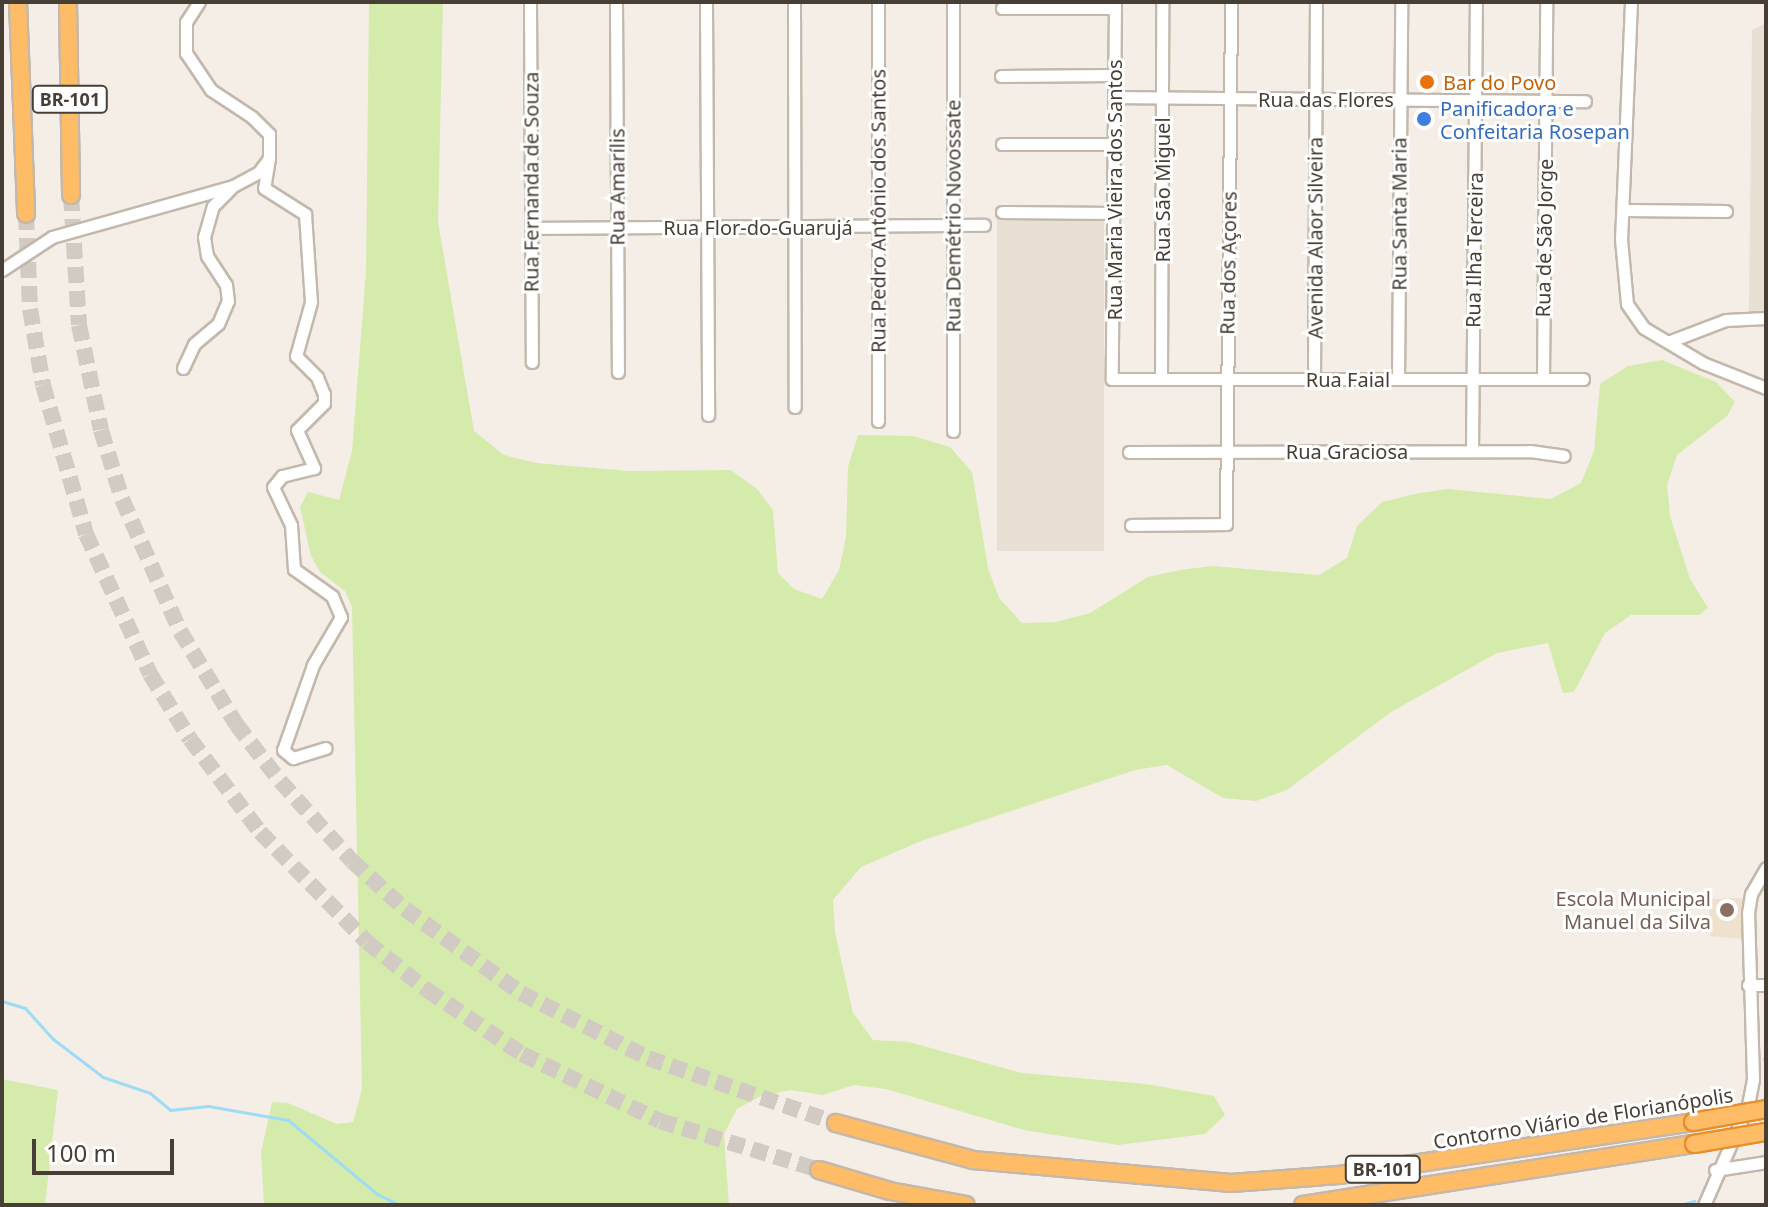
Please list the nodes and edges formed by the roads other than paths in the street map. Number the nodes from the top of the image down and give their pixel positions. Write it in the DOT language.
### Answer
graph roads {
  1 [pos="18,2"];
  2 [pos="68,2"];
  3 [pos="199,2"];
  4 [pos="530,2"];
  5 [pos="616,2"];
  6 [pos="706,2"];
  7 [pos="794,2"];
  8 [pos="878,2"];
  9 [pos="953,2"];
  10 [pos="1162,2"];
  11 [pos="1231,2"];
  12 [pos="1316,2"];
  13 [pos="1401,2"];
  14 [pos="1476,2"];
  15 [pos="1546,2"];
  16 [pos="1631,2"];
  17 [pos="1115,5"];
  18 [pos="1002,8"];
  19 [pos="1114,75"];
  20 [pos="1001,76"];
  21 [pos="1114,97"];
  22 [pos="1162,98"];
  23 [pos="1230,98"];
  24 [pos="1316,99"];
  25 [pos="1400,99"];
  26 [pos="1475,100"];
  27 [pos="1546,100"];
  28 [pos="1585,101"];
  29 [pos="1002,144"];
  30 [pos="1114,144"];
  31 [pos="269,158"];
  32 [pos="233,186"];
  33 [pos="71,195"];
  34 [pos="1623,210"];
  35 [pos="1726,211"];
  36 [pos="1002,212"];
  37 [pos="1113,213"];
  38 [pos="26,214"];
  39 [pos="984,225"];
  40 [pos="878,226"];
  41 [pos="953,226"];
  42 [pos="707,227"];
  43 [pos="795,227"];
  44 [pos="531,228"];
  45 [pos="617,228"];
  46 [pos="4,264"];
  47 [pos="1766,318"];
  48 [pos="1668,342"];
  49 [pos="532,362"];
  50 [pos="183,368"];
  51 [pos="618,372"];
  52 [pos="1112,379"];
  53 [pos="1161,379"];
  54 [pos="1227,379"];
  55 [pos="1314,379"];
  56 [pos="1398,379"];
  57 [pos="1473,379"];
  58 [pos="1543,379"];
  59 [pos="1583,379"];
  60 [pos="1766,388"];
  61 [pos="795,407"];
  62 [pos="708,415"];
  63 [pos="878,421"];
  64 [pos="953,431"];
  65 [pos="1227,451"];
  66 [pos="1472,451"];
  67 [pos="1129,452"];
  68 [pos="1564,456"];
  69 [pos="1131,525"];
  70 [pos="325,748"];
  71 [pos="1766,868"];
  72 [pos="1748,985"];
  73 [pos="1766,985"];
  74 [pos="1766,1109"];
  75 [pos="836,1123"];
  76 [pos="1766,1132"];
  77 [pos="1766,1162"];
  78 [pos="819,1170"];
  79 [pos="1715,1170"];
  80 [pos="966,1205"];
  81 [pos="1303,1205"];
  82 [pos="1704,1205"];
  1 -- 38 [label="highway, BR-101"];
  2 -- 33 [label="highway, BR-101"];
  3 -- 31 [label="street"];
  4 -- 44 [label="street, Rua Fernanda de Souza"];
  5 -- 45 [label="street, Rua Amarílis"];
  6 -- 42 [label="street"];
  7 -- 43 [label="street"];
  8 -- 40 [label="street, Rua Pedro Antônio dos Santos"];
  9 -- 41 [label="street, Rua Demétrio Novossate"];
  10 -- 22 [label="street, Rua São Miguel"];
  11 -- 23 [label="street, Rua dos Açores"];
  12 -- 24 [label="street, Avenida Alaor Silveira"];
  13 -- 25 [label="street, Rua Santa Maria"];
  14 -- 26 [label="street, Rua Ilha Terceira"];
  15 -- 27 [label="street, Rua de São Jorge"];
  16 -- 34 [label="street"];
  17 -- 18 [label="street"];
  17 -- 19 [label="street, Rua Maria Vieira dos Santos"];
  19 -- 20 [label="street"];
  19 -- 21 [label="street, Rua Maria Vieira dos Santos"];
  21 -- 22 [label="street, Rua das Flores"];
  21 -- 30 [label="street, Rua Maria Vieira dos Santos"];
  22 -- 23 [label="street, Rua das Flores"];
  22 -- 53 [label="street, Rua São Miguel"];
  23 -- 24 [label="street, Rua das Flores"];
  23 -- 54 [label="street, Rua dos Açores"];
  24 -- 25 [label="street, Rua das Flores"];
  24 -- 55 [label="street, Avenida Alaor Silveira"];
  25 -- 26 [label="street, Rua das Flores"];
  25 -- 56 [label="street, Rua Santa Maria"];
  26 -- 27 [label="street, Rua das Flores"];
  26 -- 57 [label="street, Rua Ilha Terceira"];
  27 -- 28 [label="street, Rua das Flores"];
  27 -- 58 [label="street, Rua de São Jorge"];
  29 -- 30 [label="street"];
  30 -- 37 [label="street, Rua Maria Vieira dos Santos"];
  31 -- 32 [label="street"];
  31 -- 70 [label="street"];
  32 -- 46 [label="street"];
  32 -- 50 [label="street"];
  34 -- 35 [label="street"];
  34 -- 48 [label="street"];
  36 -- 37 [label="street"];
  37 -- 52 [label="street, Rua Maria Vieira dos Santos"];
  39 -- 41 [label="street, Rua Flor-do-Guarujá"];
  40 -- 41 [label="street, Rua Flor-do-Guarujá"];
  40 -- 43 [label="street, Rua Flor-do-Guarujá"];
  40 -- 63 [label="street, Rua Pedro Antônio dos Santos"];
  41 -- 64 [label="street, Rua Demétrio Novossate"];
  42 -- 43 [label="street, Rua Flor-do-Guarujá"];
  42 -- 45 [label="street, Rua Flor-do-Guarujá"];
  42 -- 62 [label="street"];
  43 -- 61 [label="street"];
  44 -- 45 [label="street, Rua Flor-do-Guarujá"];
  44 -- 49 [label="street, Rua Fernanda de Souza"];
  45 -- 51 [label="street, Rua Amarílis"];
  47 -- 48 [label="street"];
  48 -- 60 [label="street"];
  52 -- 53 [label="street, Rua Faial"];
  53 -- 54 [label="street, Rua Faial"];
  54 -- 55 [label="street, Rua Faial"];
  54 -- 65 [label="street, Rua dos Açores"];
  55 -- 56 [label="street, Rua Faial"];
  56 -- 57 [label="street, Rua Faial"];
  57 -- 58 [label="street, Rua Faial"];
  57 -- 66 [label="street, Rua Ilha Terceira"];
  58 -- 59 [label="street, Rua Faial"];
  65 -- 66 [label="street, Rua Graciosa"];
  65 -- 67 [label="street, Rua Graciosa"];
  65 -- 69 [label="street, Rua dos Açores"];
  66 -- 68 [label="street, Rua Graciosa"];
  71 -- 72 [label="street"];
  72 -- 73 [label="street"];
  72 -- 79 [label="street"];
  74 -- 75 [label="highway, Contorno Viário de Florianópolis / BR-101, bridge"];
  76 -- 81 [label="highway, BR-101, bridge"];
  77 -- 79 [label="street"];
  78 -- 80 [label="highway"];
  79 -- 82 [label="street"];
}
